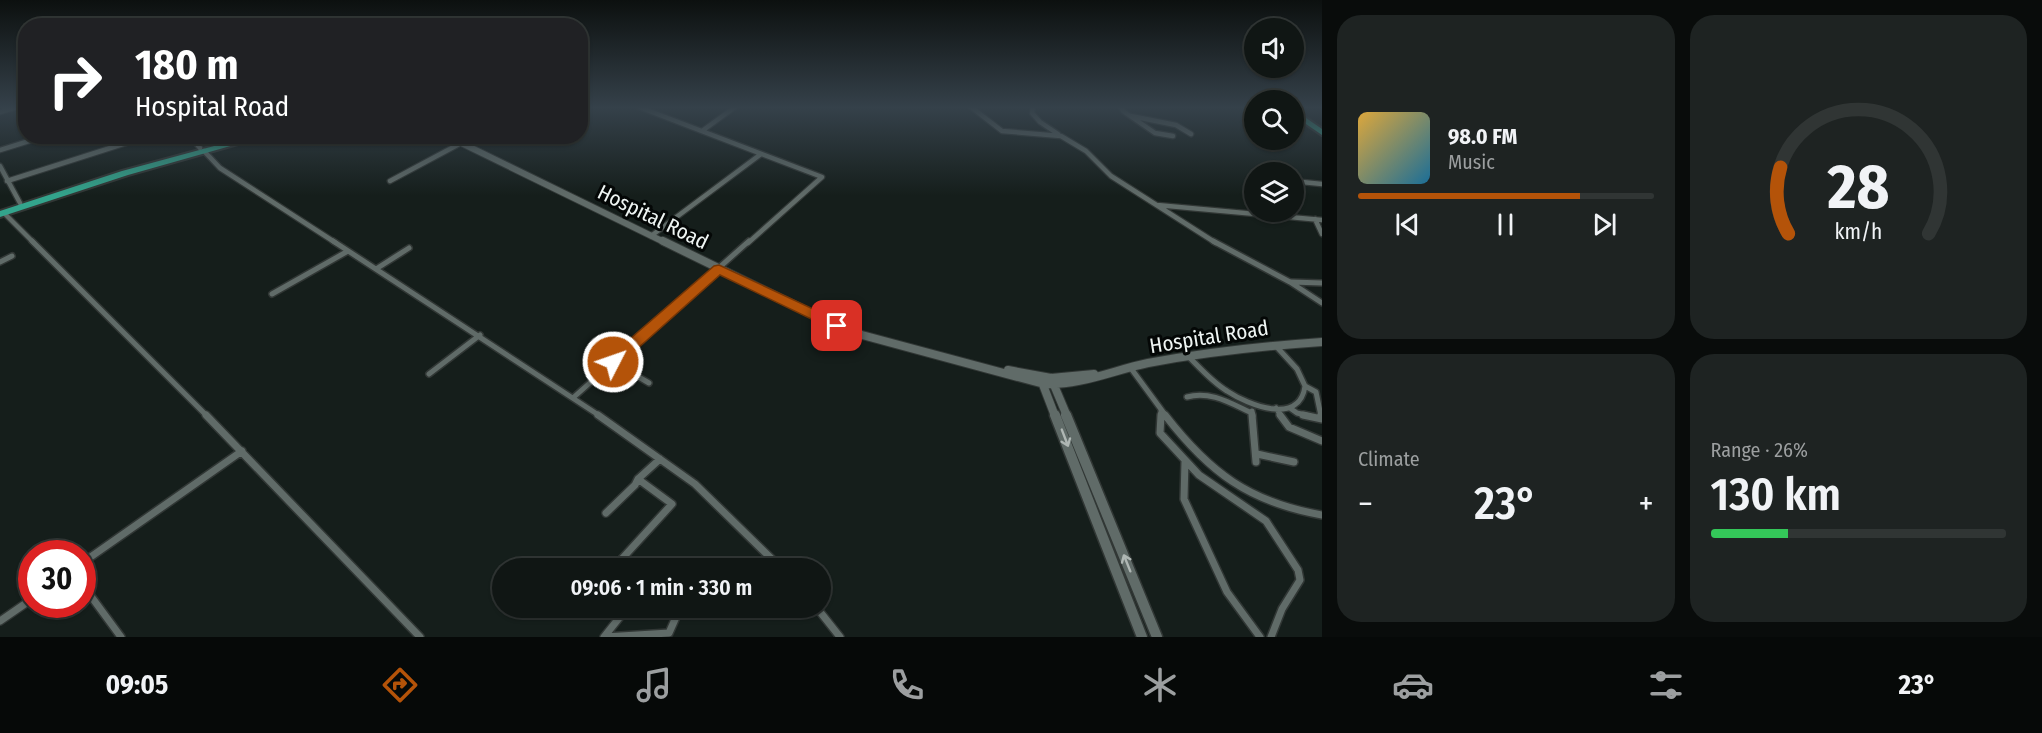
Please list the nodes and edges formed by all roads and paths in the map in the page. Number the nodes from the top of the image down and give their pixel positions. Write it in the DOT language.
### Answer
graph roads {
  1 [pos="719,137"];
  2 [pos="1062,137"];
  3 [pos="19,144"];
  4 [pos="123,144"];
  5 [pos="197,144"];
  6 [pos="222,144"];
  7 [pos="228,144"];
  8 [pos="459,144"];
  9 [pos="463,144"];
  10 [pos="0,150"];
  11 [pos="202,150"];
  12 [pos="761,154"];
  13 [pos="0,166"];
  14 [pos="7,181"];
  15 [pos="390,181"];
  16 [pos="1304,182"];
  17 [pos="1322,184"];
  18 [pos="20,203"];
  19 [pos="1155,205"];
  20 [pos="1,213"];
  21 [pos="1315,219"];
  22 [pos="1322,220"];
  23 [pos="1322,234"];
  24 [pos="651,236"];
  25 [pos="409,248"];
  26 [pos="348,251"];
  27 [pos="12,256"];
  28 [pos="0,262"];
  29 [pos="376,269"];
  30 [pos="719,269"];
  31 [pos="1290,282"];
  32 [pos="1322,283"];
  33 [pos="272,294"];
  34 [pos="1322,303"];
  35 [pos="480,334"];
  36 [pos="1322,342"];
  37 [pos="1274,344"];
  38 [pos="1188,356"];
  39 [pos="613,362"];
  40 [pos="1130,367"];
  41 [pos="429,374"];
  42 [pos="1047,381"];
  43 [pos="649,383"];
  44 [pos="1305,386"];
  45 [pos="574,397"];
  46 [pos="1187,397"];
  47 [pos="1251,403"];
  48 [pos="1276,408"];
  49 [pos="1290,408"];
  50 [pos="1161,410"];
  51 [pos="1252,413"];
  52 [pos="1057,416"];
  53 [pos="1068,416"];
  54 [pos="1322,419"];
  55 [pos="1322,441"];
  56 [pos="242,451"];
  57 [pos="660,459"];
  58 [pos="1185,461"];
  59 [pos="1294,462"];
  60 [pos="638,479"];
  61 [pos="606,513"];
  62 [pos="1322,515"];
  63 [pos="96,553"];
  64 [pos="623,558"];
  65 [pos="771,558"];
  66 [pos="1123,589"];
  67 [pos="1138,590"];
  68 [pos="96,603"];
  69 [pos="18,609"];
  70 [pos="619,618"];
  71 [pos="676,618"];
  72 [pos="825,618"];
  73 [pos="0,621"];
  74 [pos="121,637"];
  75 [pos="420,637"];
  76 [pos="605,637"];
  77 [pos="840,637"];
  78 [pos="1142,637"];
  79 [pos="1157,637"];
  80 [pos="1260,637"];
  81 [pos="1271,637"];
  1 -- 12 [label="street"];
  2 -- 19 [label="street"];
  3 -- 10 [label="street"];
  4 -- 14 [label="street"];
  5 -- 11 [label="street"];
  6 -- 11 [label="highway"];
  7 -- 11 [label="highway"];
  8 -- 15 [label="street"];
  9 -- 24 [label="street, Hospital Road"];
  11 -- 18 [label="highway"];
  11 -- 20 [label="highway"];
  11 -- 26 [label="street"];
  12 -- 24 [label="street"];
  12 -- 30 [label="street"];
  13 -- 14 [label="street"];
  14 -- 18 [label="street"];
  16 -- 17 [label="street"];
  18 -- 20 [label="highway"];
  19 -- 21 [label="street"];
  19 -- 31 [label="street"];
  20 -- 56 [label="street"];
  21 -- 22 [label="street"];
  21 -- 23 [label="street"];
  24 -- 30 [label="street, Hospital Road"];
  25 -- 29 [label="street"];
  26 -- 29 [label="street"];
  26 -- 33 [label="street"];
  27 -- 28 [label="street"];
  29 -- 35 [label="street"];
  30 -- 39 [label="street"];
  30 -- 42 [label="street, Hospital Road"];
  31 -- 32 [label="street"];
  31 -- 34 [label="street"];
  35 -- 41 [label="street"];
  35 -- 45 [label="street"];
  36 -- 37 [label="street, Hospital Road"];
  37 -- 38 [label="street, Hospital Road"];
  37 -- 44 [label="street"];
  38 -- 40 [label="street, Hospital Road"];
  38 -- 47 [label="street"];
  39 -- 43 [label="street"];
  39 -- 45 [label="street"];
  40 -- 42 [label="street, Hospital Road"];
  40 -- 50 [label="street"];
  42 -- 52 [label="street"];
  42 -- 53 [label="street"];
  44 -- 49 [label="street"];
  44 -- 54 [label="street"];
  45 -- 57 [label="street"];
  46 -- 51 [label="street"];
  47 -- 48 [label="street"];
  47 -- 51 [label="street"];
  48 -- 49 [label="street"];
  48 -- 55 [label="street"];
  49 -- 54 [label="street"];
  50 -- 58 [label="street"];
  50 -- 62 [label="street"];
  51 -- 59 [label="street"];
  52 -- 53 [label="street"];
  52 -- 66 [label="street, one-way"];
  67 -- 53 [label="street, one-way"];
  56 -- 63 [label="street"];
  56 -- 75 [label="street"];
  57 -- 60 [label="street"];
  57 -- 65 [label="street"];
  58 -- 80 [label="street"];
  58 -- 81 [label="street"];
  60 -- 61 [label="street"];
  60 -- 64 [label="street"];
  66 -- 67 [label="street"];
  66 -- 78 [label="street"];
  67 -- 79 [label="street"];
  68 -- 74 [label="street"];
  69 -- 73 [label="street"];
  70 -- 76 [label="street"];
  71 -- 76 [label="street"];
  72 -- 77 [label="street"];
}
